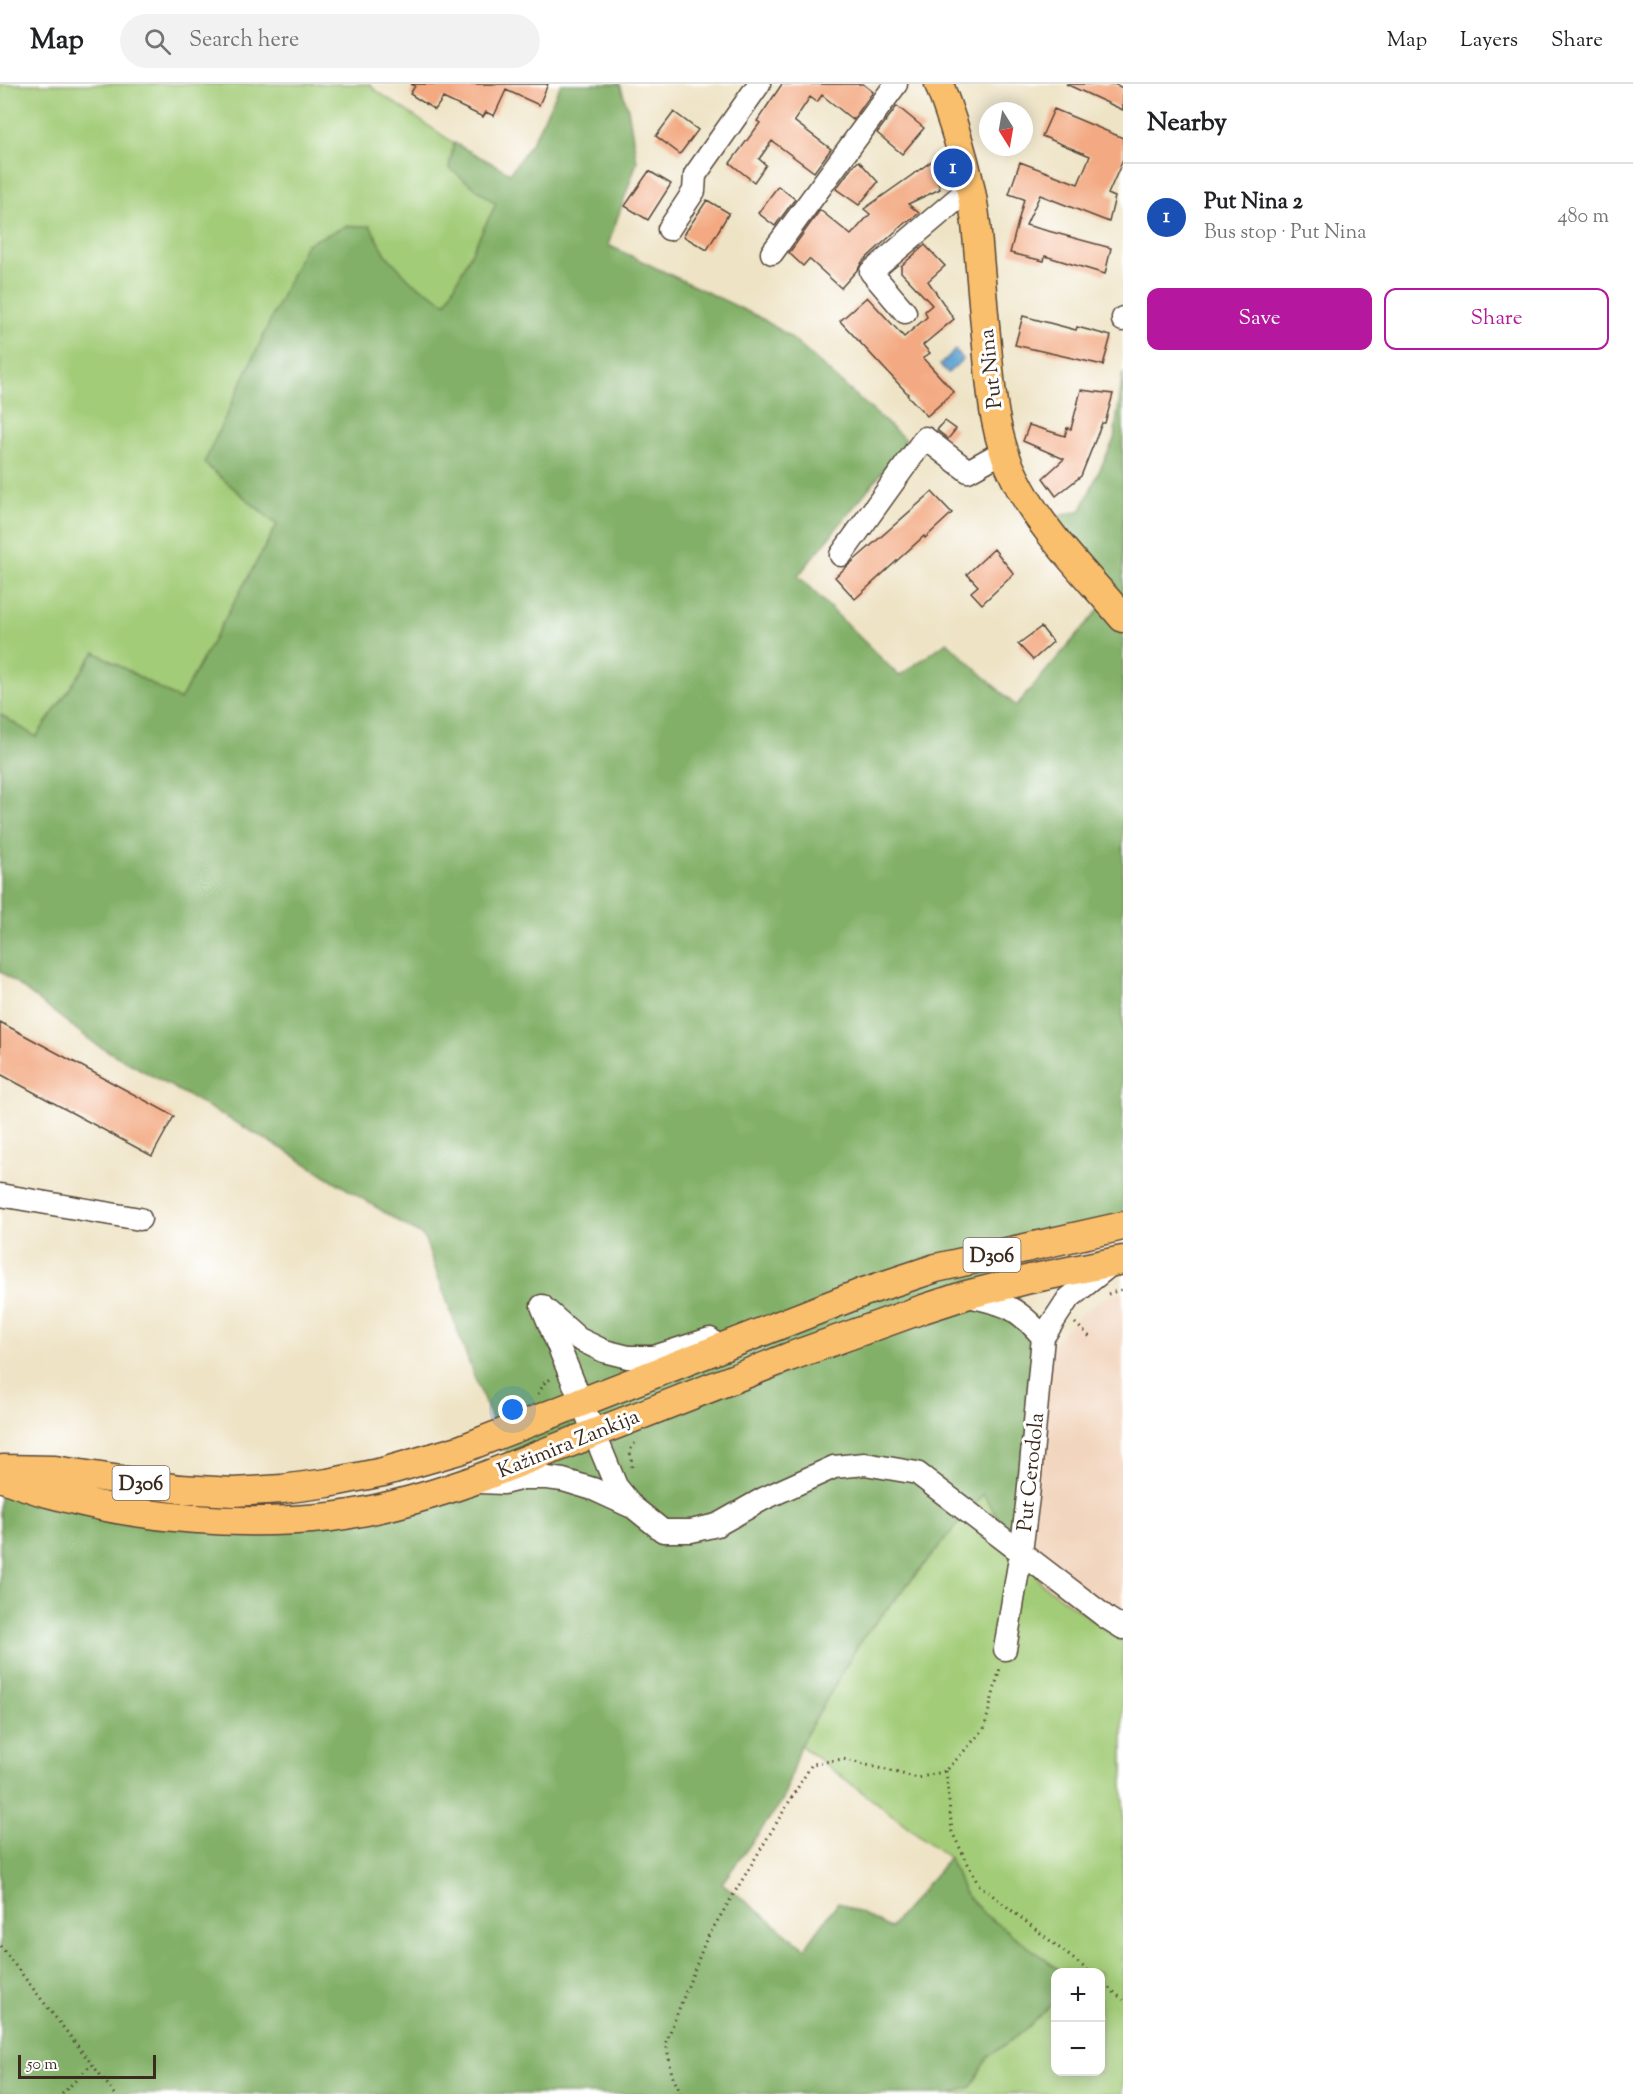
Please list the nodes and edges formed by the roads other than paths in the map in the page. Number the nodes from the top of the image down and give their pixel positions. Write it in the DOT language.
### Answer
graph roads {
  1 [pos="759,84"];
  2 [pos="896,84"];
  3 [pos="939,84"];
  4 [pos="970,188"];
  5 [pos="669,229"];
  6 [pos="772,254"];
  7 [pos="905,312"];
  8 [pos="1004,451"];
  9 [pos="841,555"];
  10 [pos="1123,618"];
  11 [pos="0,1194"];
  12 [pos="140,1219"];
  13 [pos="1123,1226"];
  14 [pos="1119,1261"];
  15 [pos="966,1295"];
  16 [pos="752,1336"];
  17 [pos="1043,1336"];
  18 [pos="581,1402"];
  19 [pos="594,1434"];
  20 [pos="0,1469"];
  21 [pos="0,1477"];
  22 [pos="472,1481"];
  23 [pos="633,1508"];
  24 [pos="1021,1552"];
  25 [pos="1123,1628"];
  26 [pos="1005,1649"];
  1 -- 5 [label="street"];
  2 -- 6 [label="street"];
  3 -- 4 [label="main road, Put Nina"];
  4 -- 7 [label="street"];
  4 -- 8 [label="main road, Put Nina"];
  8 -- 9 [label="street"];
  8 -- 10 [label="main road, Put Nina"];
  11 -- 12 [label="street"];
  13 -- 16 [label="main road, Kažimira Zankija / D306"];
  14 -- 15 [label="main road, Kažimira Zankija / D306"];
  14 -- 17 [label="street"];
  15 -- 17 [label="street"];
  15 -- 19 [label="main road, Kažimira Zankija / D306"];
  16 -- 18 [label="main road, Kažimira Zankija / D306"];
  16 -- 18 [label="street"];
  17 -- 24 [label="street, Put Cerodola"];
  18 -- 19 [label="street"];
  18 -- 20 [label="main road, Kažimira Zankija / D306"];
  19 -- 22 [label="main road, Kažimira Zankija / D306"];
  19 -- 23 [label="street"];
  21 -- 22 [label="main road, Kažimira Zankija / D306"];
  22 -- 23 [label="street"];
  23 -- 24 [label="street"];
  24 -- 25 [label="street, Put Cerodola"];
  24 -- 26 [label="street"];
}
